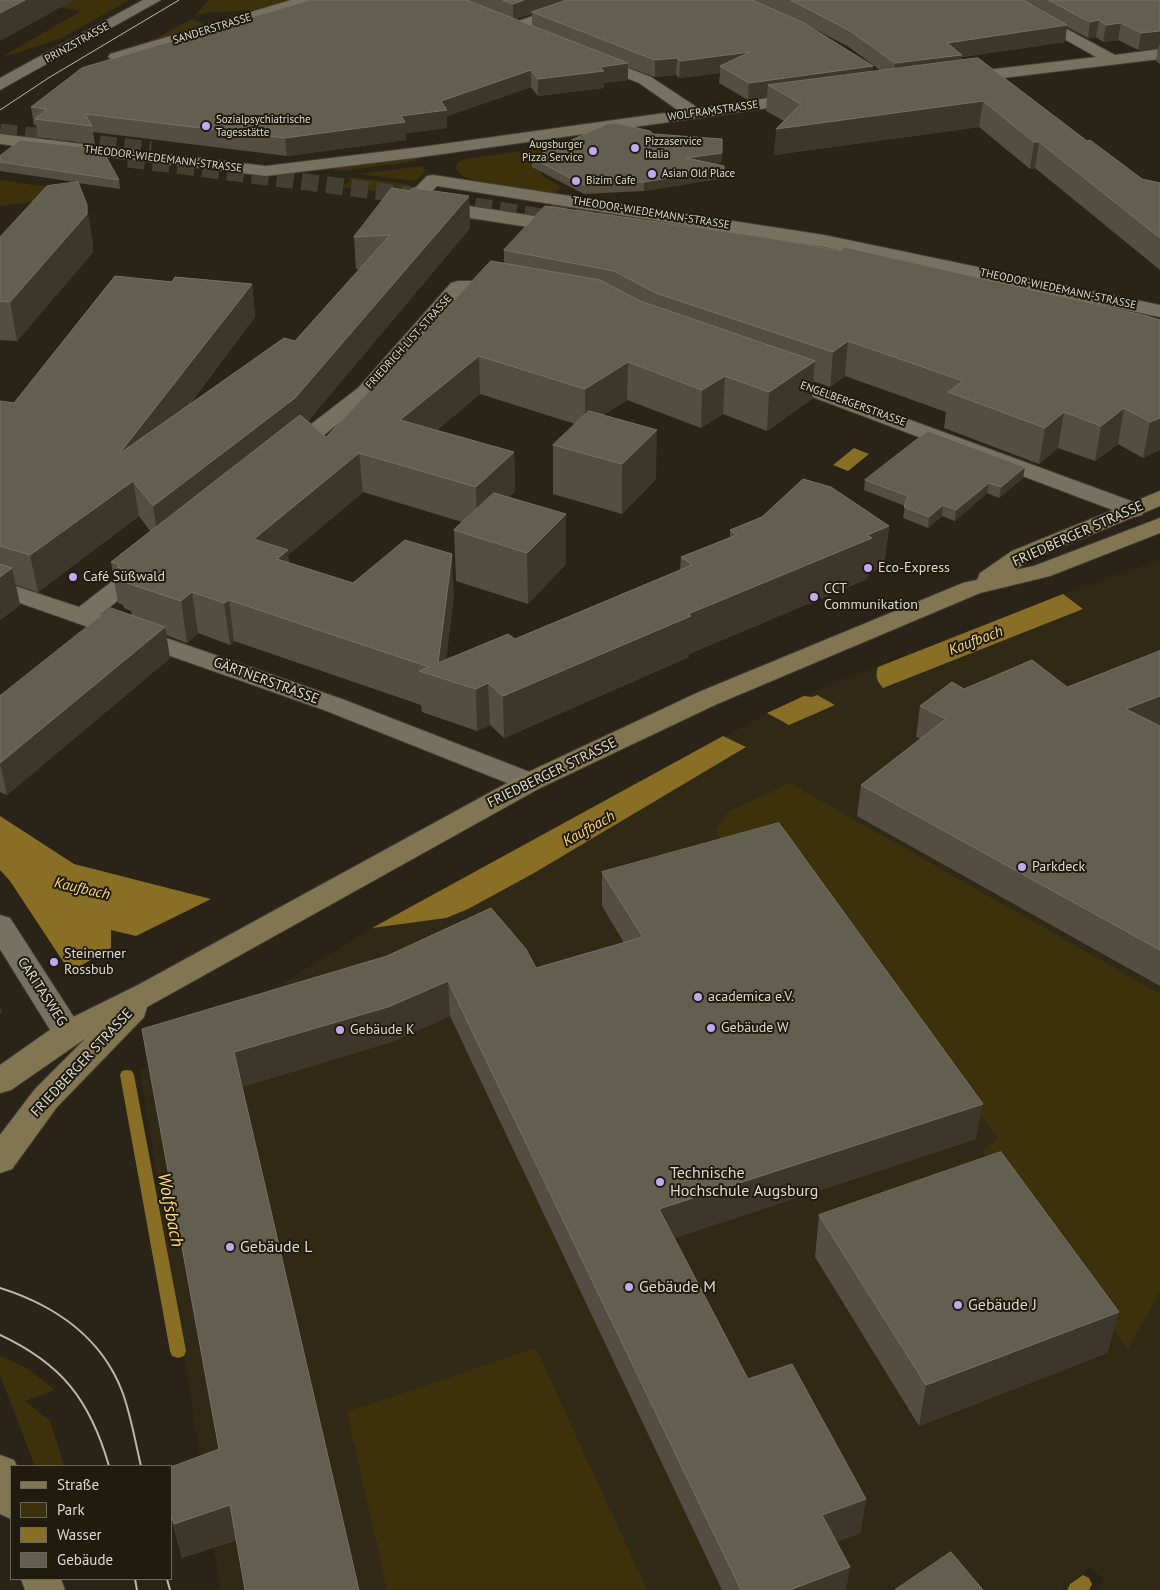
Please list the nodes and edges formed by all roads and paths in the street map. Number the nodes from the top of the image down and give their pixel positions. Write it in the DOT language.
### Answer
graph roads {
  1 [pos="154,0"];
  2 [pos="307,0"];
  3 [pos="596,0"];
  4 [pos="1002,0"];
  5 [pos="540,38"];
  6 [pos="575,52"];
  7 [pos="1160,54"];
  8 [pos="116,57"];
  9 [pos="1113,60"];
  10 [pos="946,80"];
  11 [pos="0,85"];
  12 [pos="822,96"];
  13 [pos="694,113"];
  14 [pos="0,139"];
  15 [pos="421,152"];
  16 [pos="266,171"];
  17 [pos="433,180"];
  18 [pos="586,230"];
  19 [pos="869,249"];
  20 [pos="858,266"];
  21 [pos="520,294"];
  22 [pos="1160,311"];
  23 [pos="759,370"];
  24 [pos="272,466"];
  25 [pos="1160,498"];
  26 [pos="1134,510"];
  27 [pos="1160,525"];
  28 [pos="158,556"];
  29 [pos="0,588"];
  30 [pos="972,588"];
  31 [pos="82,617"];
  32 [pos="530,782"];
  33 [pos="0,926"];
  34 [pos="148,993"];
  35 [pos="68,1032"];
  36 [pos="0,1081"];
  37 [pos="0,1160"];
  38 [pos="0,1472"];
  39 [pos="10,1498"];
  1 -- 11 [label="street, PRINZSTRASSE"];
  2 -- 8 [label="street, SANDERSTRASSE"];
  3 -- 5 [label="street"];
  4 -- 9 [label="street"];
  6 -- 13 [label="street"];
  7 -- 9 [label="street"];
  9 -- 10 [label="street"];
  12 -- 13 [label="street, WOLFRAMSTRASSE"];
  13 -- 15 [label="street, WOLFRAMSTRASSE"];
  14 -- 16 [label="street, THEODOR-WIEDEMANN-STRASSE"];
  15 -- 16 [label="street, WOLFRAMSTRASSE"];
  15 -- 17 [label="street"];
  17 -- 18 [label="street"];
  17 -- 19 [label="street, THEODOR-WIEDEMANN-STRASSE"];
  19 -- 20 [label="street"];
  19 -- 22 [label="street, THEODOR-WIEDEMANN-STRASSE"];
  21 -- 24 [label="street, FRIEDRICH-LIST-STRASSE"];
  23 -- 26 [label="street, ENGELBERGERSTRASSE"];
  25 -- 26 [label="main road, FRIEDBERGER STRASSE"];
  26 -- 30 [label="main road, FRIEDBERGER STRASSE"];
  27 -- 30 [label="main road, FRIEDBERGER STRASSE"];
  28 -- 31 [label="street"];
  29 -- 31 [label="street, GÄRTNERSTRASSE"];
  30 -- 32 [label="main road, FRIEDBERGER STRASSE"];
  31 -- 32 [label="street, GÄRTNERSTRASSE"];
  32 -- 34 [label="main road, FRIEDBERGER STRASSE"];
  33 -- 35 [label="street, CARITASWEG"];
  34 -- 35 [label="main road, FRIEDBERGER STRASSE"];
  34 -- 37 [label="main road, FRIEDBERGER STRASSE"];
  35 -- 36 [label="main road, FRIEDBERGER STRASSE"];
  38 -- 39 [label="main road"];
}
